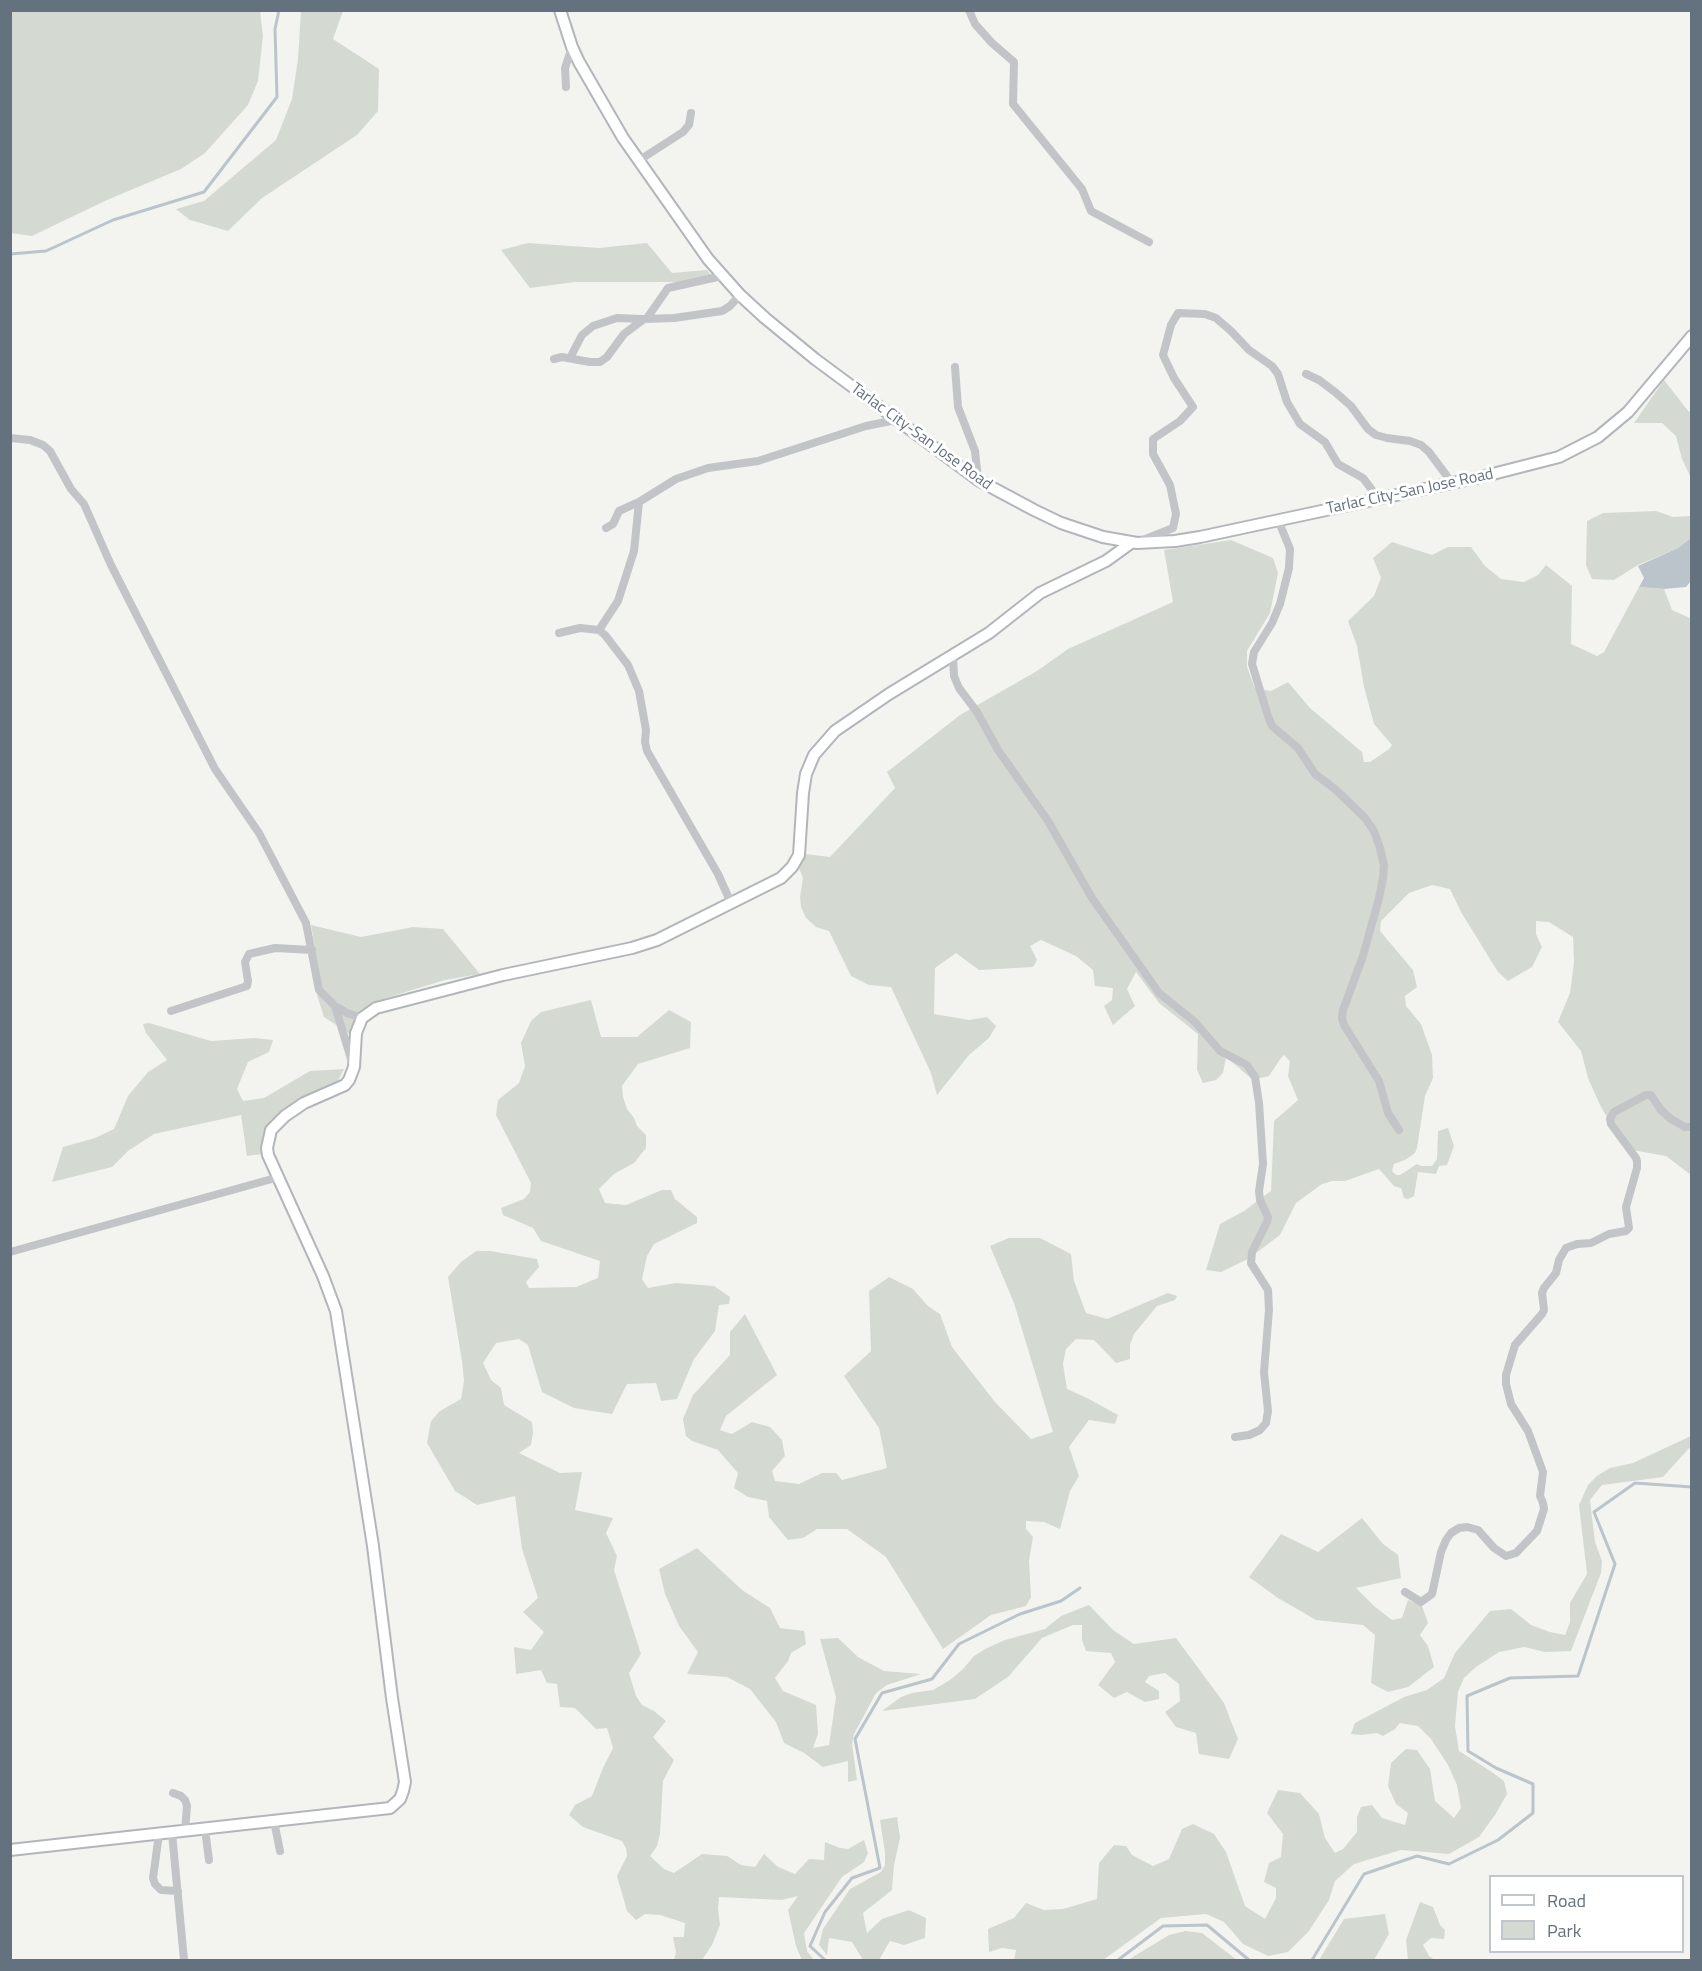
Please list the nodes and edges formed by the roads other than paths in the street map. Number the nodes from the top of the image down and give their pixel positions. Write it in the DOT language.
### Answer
graph roads {
  1 [pos="560,10"];
  2 [pos="969,10"];
  3 [pos="572,47"];
  4 [pos="566,87"];
  5 [pos="691,113"];
  6 [pos="638,161"];
  7 [pos="1149,242"];
  8 [pos="722,276"];
  9 [pos="740,295"];
  10 [pos="645,319"];
  11 [pos="1692,336"];
  12 [pos="570,358"];
  13 [pos="554,359"];
  14 [pos="955,367"];
  15 [pos="1306,374"];
  16 [pos="896,420"];
  17 [pos="10,438"];
  18 [pos="978,480"];
  19 [pos="1452,483"];
  20 [pos="1379,498"];
  21 [pos="639,502"];
  22 [pos="1279,522"];
  23 [pos="606,528"];
  24 [pos="1134,543"];
  25 [pos="599,630"];
  26 [pos="559,633"];
  27 [pos="953,655"];
  28 [pos="731,903"];
  29 [pos="312,950"];
  30 [pos="335,1006"];
  31 [pos="171,1011"];
  32 [pos="362,1017"];
  33 [pos="354,1067"];
  34 [pos="1692,1127"];
  35 [pos="1399,1130"];
  36 [pos="279,1177"];
  37 [pos="10,1252"];
  38 [pos="1235,1437"];
  39 [pos="1405,1592"];
  40 [pos="173,1793"];
  41 [pos="274,1821"];
  42 [pos="205,1829"];
  43 [pos="185,1831"];
  44 [pos="172,1833"];
  45 [pos="159,1834"];
  46 [pos="10,1850"];
  47 [pos="280,1851"];
  48 [pos="209,1860"];
  49 [pos="178,1891"];
  50 [pos="184,1960"];
  1 -- 3 [label="street, Tarlac City-San Jose Road"];
  2 -- 7 [label="street"];
  3 -- 4 [label="street"];
  3 -- 6 [label="street, Tarlac City-San Jose Road"];
  5 -- 6 [label="street"];
  6 -- 8 [label="street, Tarlac City-San Jose Road"];
  8 -- 9 [label="street, Tarlac City-San Jose Road"];
  8 -- 10 [label="street"];
  9 -- 10 [label="street"];
  9 -- 16 [label="street, Tarlac City-San Jose Road"];
  10 -- 12 [label="street"];
  10 -- 12 [label="street"];
  11 -- 19 [label="street, Tarlac City-San Jose Road"];
  12 -- 13 [label="street"];
  14 -- 18 [label="street"];
  15 -- 19 [label="street"];
  16 -- 18 [label="street, Tarlac City-San Jose Road"];
  16 -- 21 [label="street"];
  17 -- 29 [label="street"];
  18 -- 24 [label="street, Tarlac City-San Jose Road"];
  19 -- 20 [label="street, Tarlac City-San Jose Road"];
  20 -- 22 [label="street, Tarlac City-San Jose Road"];
  20 -- 24 [label="street"];
  21 -- 23 [label="street"];
  21 -- 25 [label="street"];
  22 -- 24 [label="street, Tarlac City-San Jose Road"];
  22 -- 35 [label="street"];
  24 -- 27 [label="street"];
  25 -- 26 [label="street"];
  25 -- 28 [label="street"];
  27 -- 28 [label="street"];
  27 -- 38 [label="street"];
  28 -- 32 [label="street"];
  29 -- 30 [label="street"];
  29 -- 31 [label="street"];
  30 -- 32 [label="street"];
  30 -- 33 [label="street"];
  32 -- 33 [label="street"];
  33 -- 36 [label="street"];
  34 -- 39 [label="street"];
  36 -- 37 [label="street"];
  36 -- 41 [label="street"];
  40 -- 43 [label="street"];
  41 -- 42 [label="street"];
  41 -- 47 [label="street"];
  42 -- 43 [label="street"];
  42 -- 48 [label="street"];
  43 -- 44 [label="street"];
  44 -- 45 [label="street"];
  44 -- 49 [label="street"];
  45 -- 46 [label="street"];
  45 -- 49 [label="street"];
  49 -- 50 [label="street"];
}
